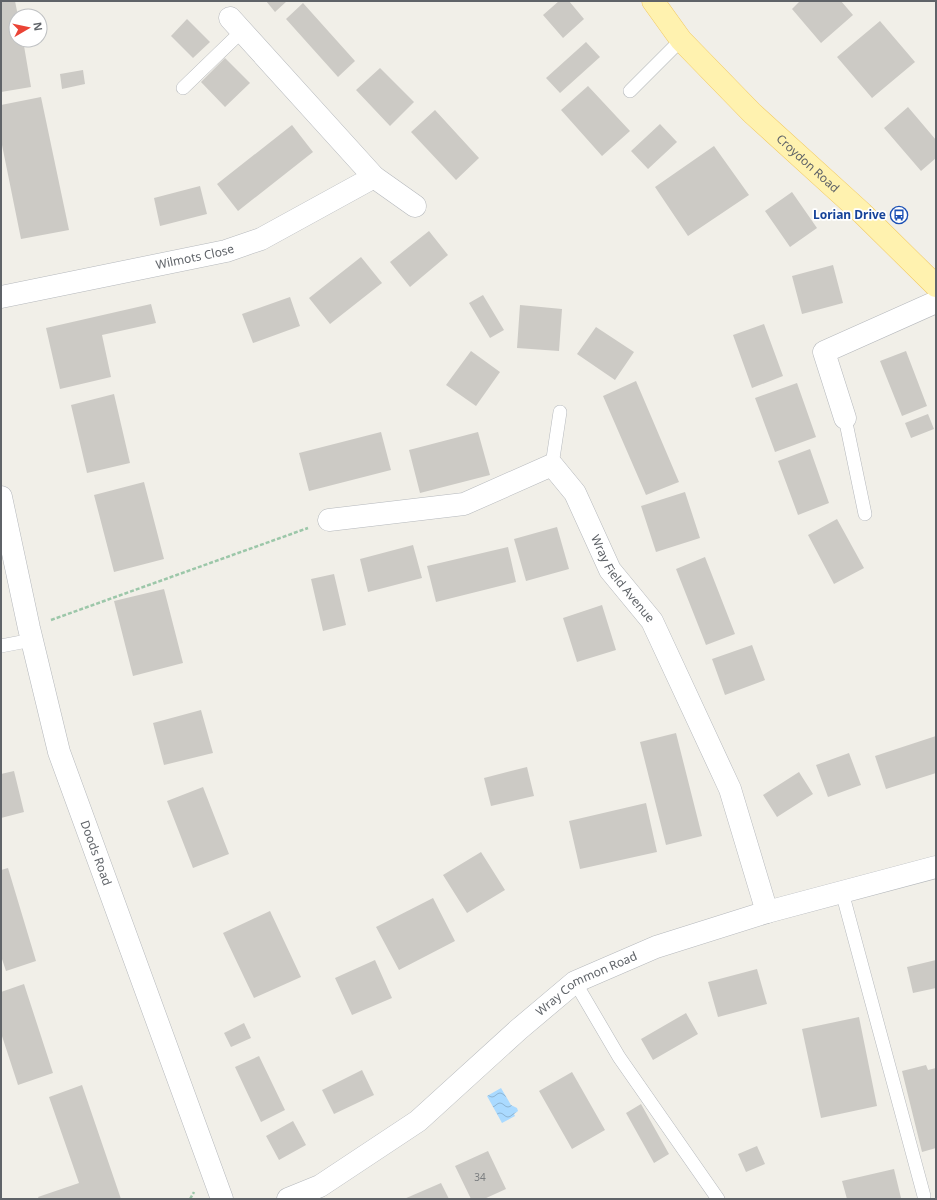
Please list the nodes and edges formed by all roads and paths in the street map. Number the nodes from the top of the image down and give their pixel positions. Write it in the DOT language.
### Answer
graph roads {
  1 [pos="654,1"];
  2 [pos="236,24"];
  3 [pos="681,40"];
  4 [pos="183,88"];
  5 [pos="630,91"];
  6 [pos="374,177"];
  7 [pos="415,206"];
  8 [pos="936,286"];
  9 [pos="1,297"];
  10 [pos="936,302"];
  11 [pos="560,412"];
  12 [pos="845,418"];
  13 [pos="552,465"];
  14 [pos="1,497"];
  15 [pos="865,514"];
  16 [pos="329,520"];
  17 [pos="30,634"];
  18 [pos="1,646"];
  19 [pos="936,867"];
  20 [pos="842,892"];
  21 [pos="767,912"];
  22 [pos="574,982"];
  23 [pos="924,1196"];
  24 [pos="222,1199"];
  25 [pos="288,1199"];
  26 [pos="718,1199"];
  1 -- 3 [label="main road, Croydon Road"];
  2 -- 4 [label="lane"];
  2 -- 6 [label="street"];
  3 -- 5 [label="lane"];
  3 -- 8 [label="main road, Croydon Road"];
  6 -- 7 [label="street"];
  6 -- 9 [label="street, Wilmots Close"];
  10 -- 12 [label="street"];
  11 -- 13 [label="lane"];
  12 -- 15 [label="lane"];
  13 -- 16 [label="street"];
  13 -- 21 [label="street, Wray Field Avenue"];
  14 -- 17 [label="street, Doods Road"];
  16 -- 17 [label="path"];
  17 -- 18 [label="lane"];
  17 -- 24 [label="street, Doods Road"];
  19 -- 20 [label="street, Wray Common Road"];
  20 -- 21 [label="street, Wray Common Road"];
  20 -- 23 [label="lane"];
  21 -- 22 [label="street, Wray Common Road"];
  22 -- 25 [label="street, Wray Common Road"];
  22 -- 26 [label="lane"];
}
